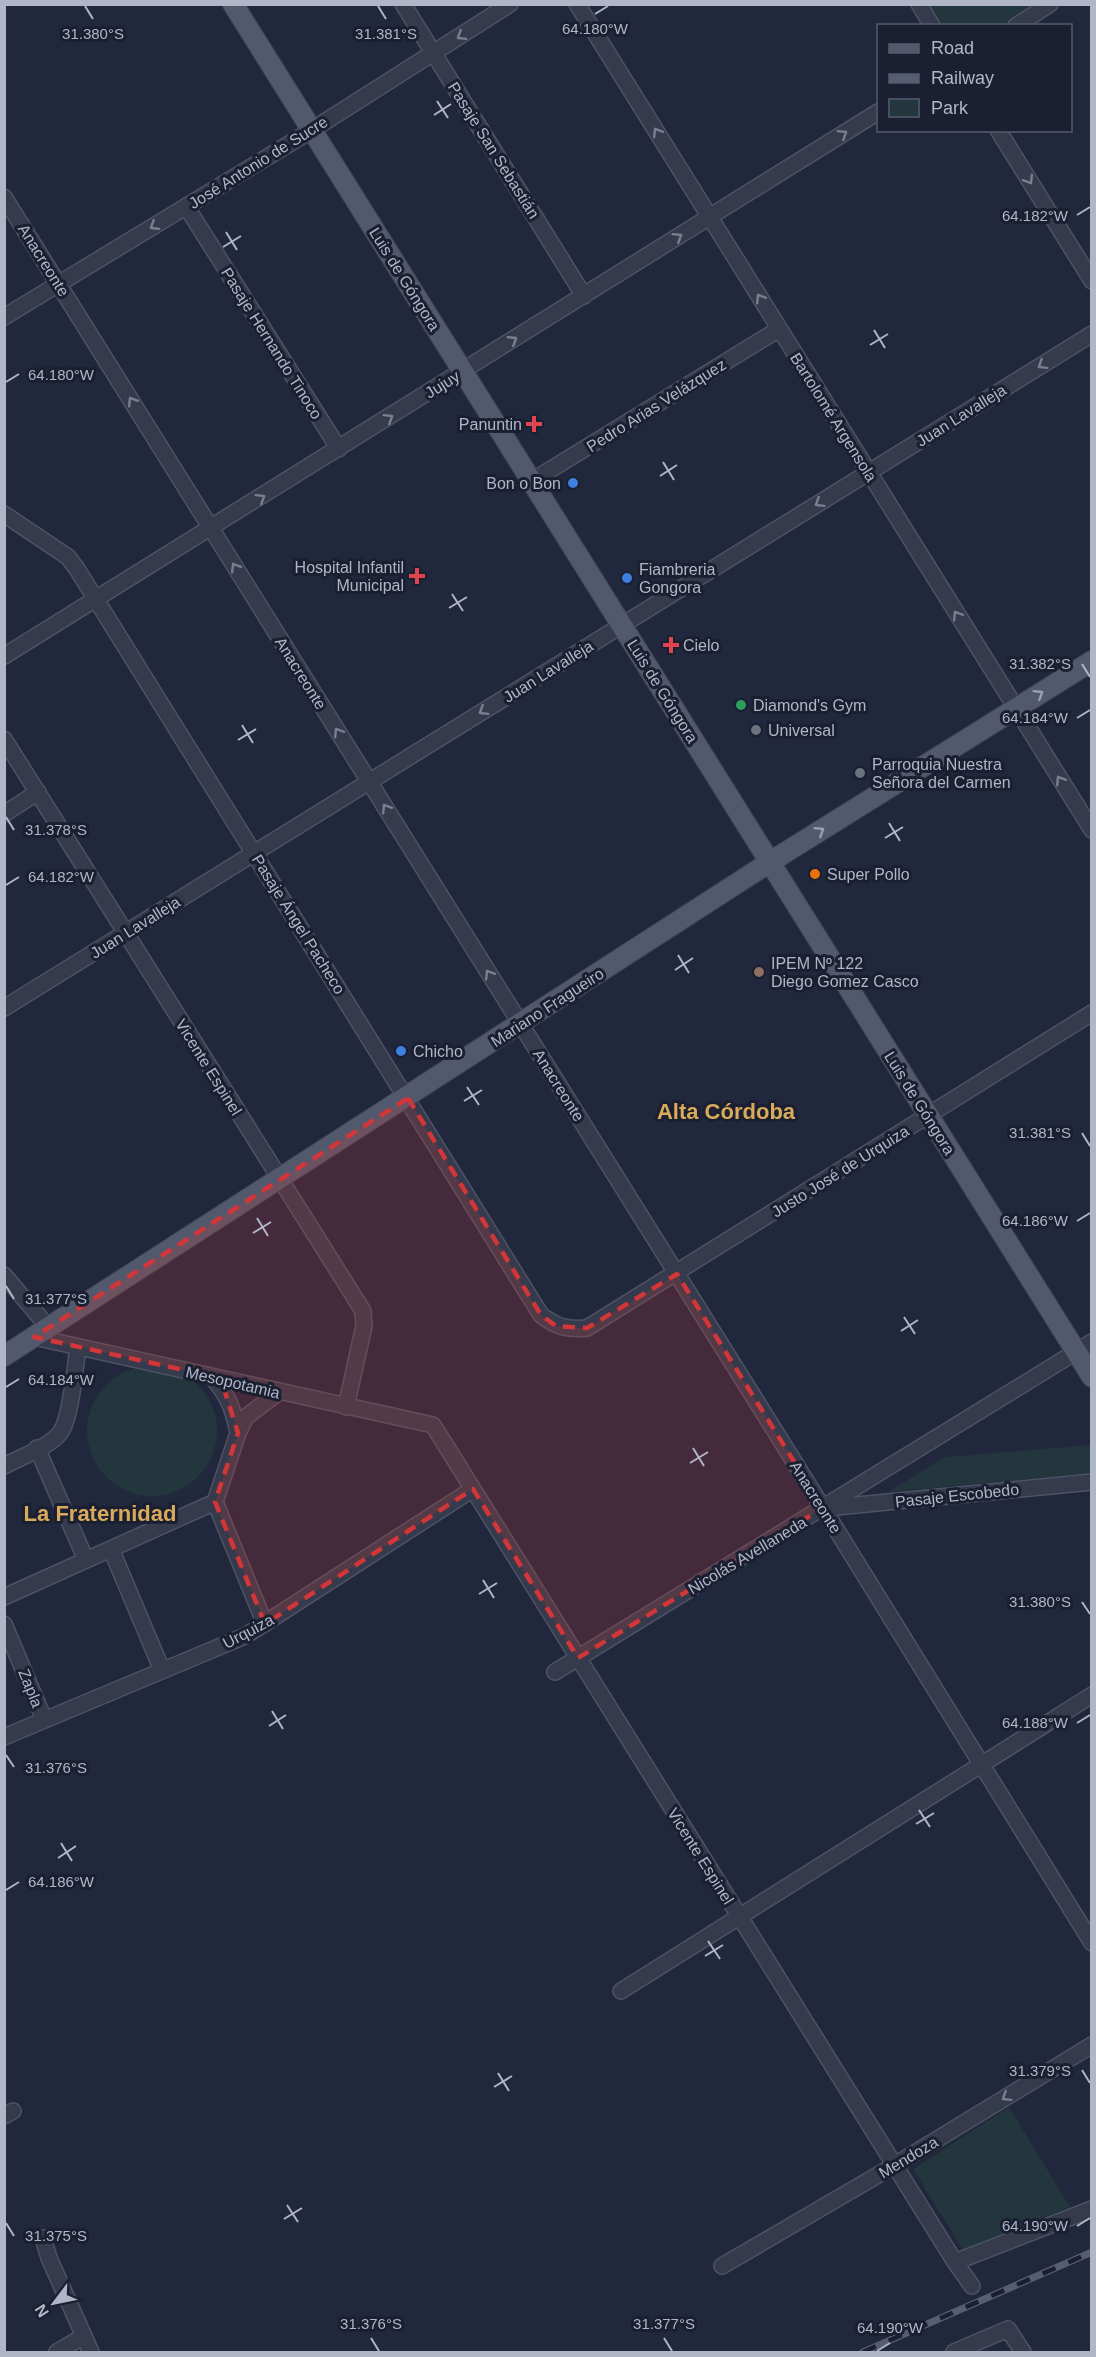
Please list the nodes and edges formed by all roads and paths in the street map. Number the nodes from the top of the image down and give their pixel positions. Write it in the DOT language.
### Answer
graph roads {
  1 [pos="233,4"];
  2 [pos="404,4"];
  3 [pos="510,4"];
  4 [pos="577,4"];
  5 [pos="919,4"];
  6 [pos="1050,4"];
  7 [pos="931,24"];
  8 [pos="1019,24"];
  9 [pos="434,53"];
  10 [pos="877,113"];
  11 [pos="312,129"];
  12 [pos="999,132"];
  13 [pos="4,197"];
  14 [pos="186,207"];
  15 [pos="710,217"];
  16 [pos="1092,281"];
  17 [pos="59,284"];
  18 [pos="584,296"];
  19 [pos="4,317"];
  20 [pos="779,329"];
  21 [pos="1092,334"];
  22 [pos="463,371"];
  23 [pos="339,449"];
  24 [pos="868,472"];
  25 [pos="532,481"];
  26 [pos="4,514"];
  27 [pos="212,529"];
  28 [pos="96,599"];
  29 [pos="622,625"];
  30 [pos="4,656"];
  31 [pos="1092,661"];
  32 [pos="1016,709"];
  33 [pos="4,739"];
  34 [pos="369,782"];
  35 [pos="38,792"];
  36 [pos="4,814"];
  37 [pos="1092,830"];
  38 [pos="255,853"];
  39 [pos="770,862"];
  40 [pos="126,933"];
  41 [pos="4,1008"];
  42 [pos="1092,1013"];
  43 [pos="520,1023"];
  44 [pos="408,1098"];
  45 [pos="928,1116"];
  46 [pos="279,1179"];
  47 [pos="676,1274"];
  48 [pos="4,1275"];
  49 [pos="587,1328"];
  50 [pos="41,1332"];
  51 [pos="78,1347"];
  52 [pos="1084,1347"];
  53 [pos="4,1356"];
  54 [pos="211,1376"];
  55 [pos="1092,1377"];
  56 [pos="279,1392"];
  57 [pos="346,1407"];
  58 [pos="433,1425"];
  59 [pos="238,1433"];
  60 [pos="37,1448"];
  61 [pos="4,1466"];
  62 [pos="1092,1482"];
  63 [pos="472,1489"];
  64 [pos="216,1502"];
  65 [pos="823,1508"];
  66 [pos="111,1549"];
  67 [pos="86,1560"];
  68 [pos="4,1597"];
  69 [pos="4,1624"];
  70 [pos="265,1624"];
  71 [pos="578,1658"];
  72 [pos="162,1670"];
  73 [pos="555,1672"];
  74 [pos="1092,1695"];
  75 [pos="44,1719"];
  76 [pos="4,1737"];
  77 [pos="981,1765"];
  78 [pos="740,1917"];
  79 [pos="1092,1943"];
  80 [pos="621,1991"];
  81 [pos="1092,2045"];
  82 [pos="895,2165"];
  83 [pos="1092,2209"];
  84 [pos="44,2238"];
  85 [pos="955,2262"];
  86 [pos="722,2266"];
  87 [pos="972,2286"];
  88 [pos="84,2336"];
  89 [pos="57,2352"];
  90 [pos="91,2352"];
  91 [pos="954,2352"];
  92 [pos="1023,2352"];
  1 -- 11 [label="main road, Luis de Góngora"];
  2 -- 9 [label="street, Pasaje San Sebastián"];
  3 -- 9 [label="street, José Antonio de Sucre, one-way"];
  15 -- 4 [label="street, Bartolomé Argensola, one-way"];
  5 -- 7 [label="street"];
  6 -- 8 [label="street"];
  9 -- 11 [label="street, José Antonio de Sucre"];
  9 -- 18 [label="street, Pasaje San Sebastián"];
  15 -- 10 [label="street, Jujuy, one-way"];
  11 -- 14 [label="street, José Antonio de Sucre"];
  11 -- 22 [label="main road, Luis de Góngora"];
  12 -- 16 [label="street, one-way"];
  13 -- 17 [label="street, Anacreonte"];
  14 -- 17 [label="street, José Antonio de Sucre, one-way"];
  14 -- 23 [label="street, Pasaje Hernando Tinoco"];
  18 -- 15 [label="street, Jujuy, one-way"];
  20 -- 15 [label="street, Bartolomé Argensola, one-way"];
  17 -- 19 [label="street, José Antonio de Sucre"];
  27 -- 17 [label="street, Anacreonte, one-way"];
  22 -- 18 [label="street, Jujuy, one-way"];
  20 -- 24 [label="street, Bartolomé Argensola"];
  20 -- 25 [label="street, Pedro Arias Velázquez"];
  21 -- 24 [label="street, Juan Lavalleja, one-way"];
  23 -- 22 [label="street, Jujuy, one-way"];
  22 -- 25 [label="main road, Luis de Góngora"];
  27 -- 23 [label="street, Jujuy, one-way"];
  24 -- 29 [label="street, Juan Lavalleja, one-way"];
  32 -- 24 [label="street, Bartolomé Argensola, one-way"];
  25 -- 29 [label="main road, Luis de Góngora"];
  26 -- 28 [label="street, Pasaje Ángel Pacheco"];
  27 -- 28 [label="street, Jujuy"];
  34 -- 27 [label="street, Anacreonte, one-way"];
  28 -- 30 [label="street, Jujuy"];
  28 -- 38 [label="street, Pasaje Ángel Pacheco"];
  29 -- 34 [label="street, Juan Lavalleja, one-way"];
  29 -- 39 [label="main road, Luis de Góngora"];
  32 -- 31 [label="main road, Mariano Fragueiro, one-way"];
  37 -- 32 [label="street, Bartolomé Argensola, one-way"];
  39 -- 32 [label="main road, Mariano Fragueiro, one-way"];
  33 -- 35 [label="street, Vicente Espinel"];
  34 -- 38 [label="street, Juan Lavalleja"];
  43 -- 34 [label="street, Anacreonte, one-way"];
  35 -- 36 [label="street"];
  35 -- 40 [label="street, Vicente Espinel"];
  38 -- 40 [label="street, Juan Lavalleja"];
  38 -- 44 [label="street, Pasaje Ángel Pacheco"];
  39 -- 43 [label="main road, Mariano Fragueiro"];
  39 -- 45 [label="main road, Luis de Góngora"];
  40 -- 41 [label="street, Juan Lavalleja"];
  40 -- 46 [label="street, Vicente Espinel"];
  42 -- 45 [label="street, Justo José de Urquiza"];
  43 -- 44 [label="main road, Mariano Fragueiro"];
  43 -- 47 [label="street, Anacreonte"];
  44 -- 46 [label="main road, Mariano Fragueiro"];
  44 -- 49 [label="street, Pasaje Ángel Pacheco"];
  45 -- 47 [label="street, Justo José de Urquiza"];
  45 -- 52 [label="main road, Luis de Góngora"];
  46 -- 50 [label="main road, Mariano Fragueiro"];
  46 -- 57 [label="street, Vicente Espinel"];
  47 -- 49 [label="street, Justo José de Urquiza"];
  47 -- 65 [label="street, Anacreonte"];
  48 -- 50 [label="street"];
  50 -- 51 [label="street, Mesopotamia"];
  50 -- 53 [label="main road, Mariano Fragueiro"];
  51 -- 54 [label="street, Mesopotamia"];
  51 -- 60 [label="street"];
  52 -- 55 [label="main road, Luis de Góngora"];
  52 -- 65 [label="street, Nicolás Avellaneda"];
  54 -- 56 [label="street, Mesopotamia"];
  54 -- 59 [label="street"];
  56 -- 57 [label="street, Mesopotamia"];
  56 -- 59 [label="street"];
  57 -- 58 [label="street, Mesopotamia"];
  58 -- 63 [label="street, Vicente Espinel"];
  59 -- 64 [label="street"];
  60 -- 61 [label="street"];
  60 -- 67 [label="street"];
  62 -- 65 [label="street, Pasaje Escobedo"];
  63 -- 70 [label="street, Urquiza"];
  63 -- 71 [label="street, Vicente Espinel"];
  64 -- 66 [label="street"];
  64 -- 70 [label="street"];
  65 -- 71 [label="street, Nicolás Avellaneda"];
  65 -- 77 [label="street, Anacreonte"];
  66 -- 67 [label="street"];
  66 -- 72 [label="street"];
  67 -- 68 [label="street"];
  69 -- 75 [label="street, Zapla"];
  70 -- 72 [label="street, Urquiza"];
  71 -- 73 [label="street, Nicolás Avellaneda"];
  71 -- 78 [label="street, Vicente Espinel"];
  72 -- 75 [label="street, Urquiza"];
  74 -- 77 [label="street"];
  75 -- 76 [label="street, Urquiza"];
  77 -- 78 [label="street"];
  77 -- 79 [label="street, Anacreonte"];
  78 -- 80 [label="street"];
  78 -- 82 [label="street, Vicente Espinel"];
  81 -- 82 [label="street, Mendoza, one-way"];
  82 -- 85 [label="street, Vicente Espinel"];
  82 -- 86 [label="street, Mendoza"];
  83 -- 85 [label="street"];
  84 -- 88 [label="street"];
  85 -- 87 [label="street, Vicente Espinel"];
  88 -- 89 [label="street"];
  88 -- 90 [label="street"];
  91 -- 92 [label="street"];
}
